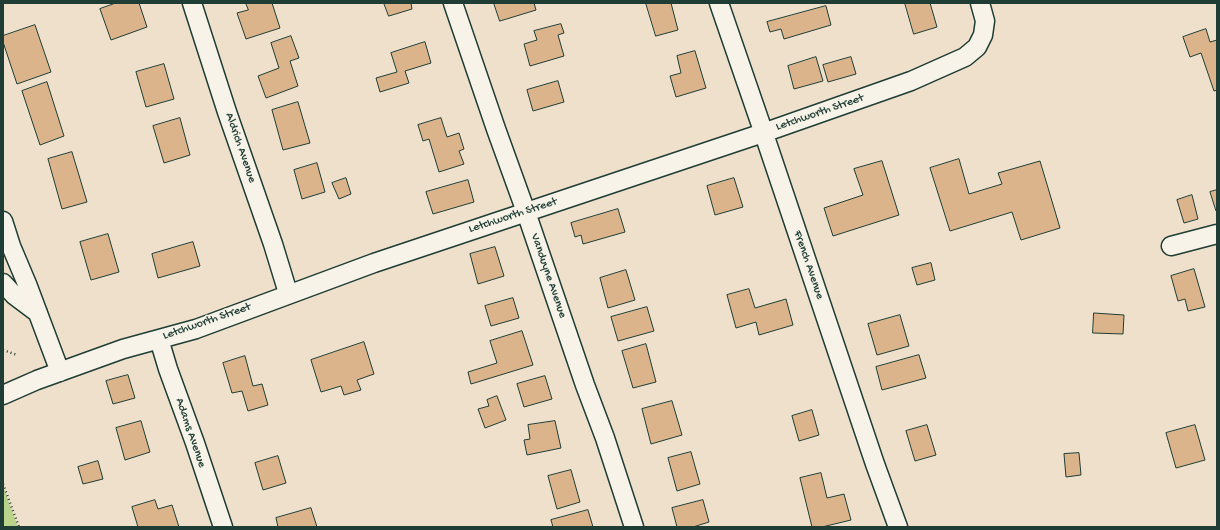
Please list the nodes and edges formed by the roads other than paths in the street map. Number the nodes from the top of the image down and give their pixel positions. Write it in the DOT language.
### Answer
graph roads {
  1 [pos="192,3"];
  2 [pos="453,3"];
  3 [pos="718,3"];
  4 [pos="980,3"];
  5 [pos="763,133"];
  6 [pos="526,212"];
  7 [pos="3,221"];
  8 [pos="1217,234"];
  9 [pos="1171,246"];
  10 [pos="3,283"];
  11 [pos="288,294"];
  12 [pos="38,313"];
  13 [pos="159,339"];
  14 [pos="60,372"];
  15 [pos="3,395"];
  16 [pos="223,527"];
  17 [pos="634,527"];
  18 [pos="898,527"];
  1 -- 11 [label="street, Aldrich Avenue"];
  2 -- 6 [label="street, Vanduyne Avenue"];
  3 -- 5 [label="street, French Avenue"];
  4 -- 5 [label="street, Letchworth Street"];
  5 -- 6 [label="street, Letchworth Street"];
  5 -- 18 [label="street, French Avenue"];
  6 -- 11 [label="street, Letchworth Street"];
  6 -- 17 [label="street, Vanduyne Avenue"];
  7 -- 12 [label="street"];
  8 -- 9 [label="street"];
  10 -- 12 [label="street"];
  11 -- 13 [label="street, Letchworth Street"];
  12 -- 14 [label="street"];
  13 -- 14 [label="street, Letchworth Street"];
  13 -- 16 [label="street, Adams Avenue"];
  14 -- 15 [label="street, Letchworth Street"];
}
